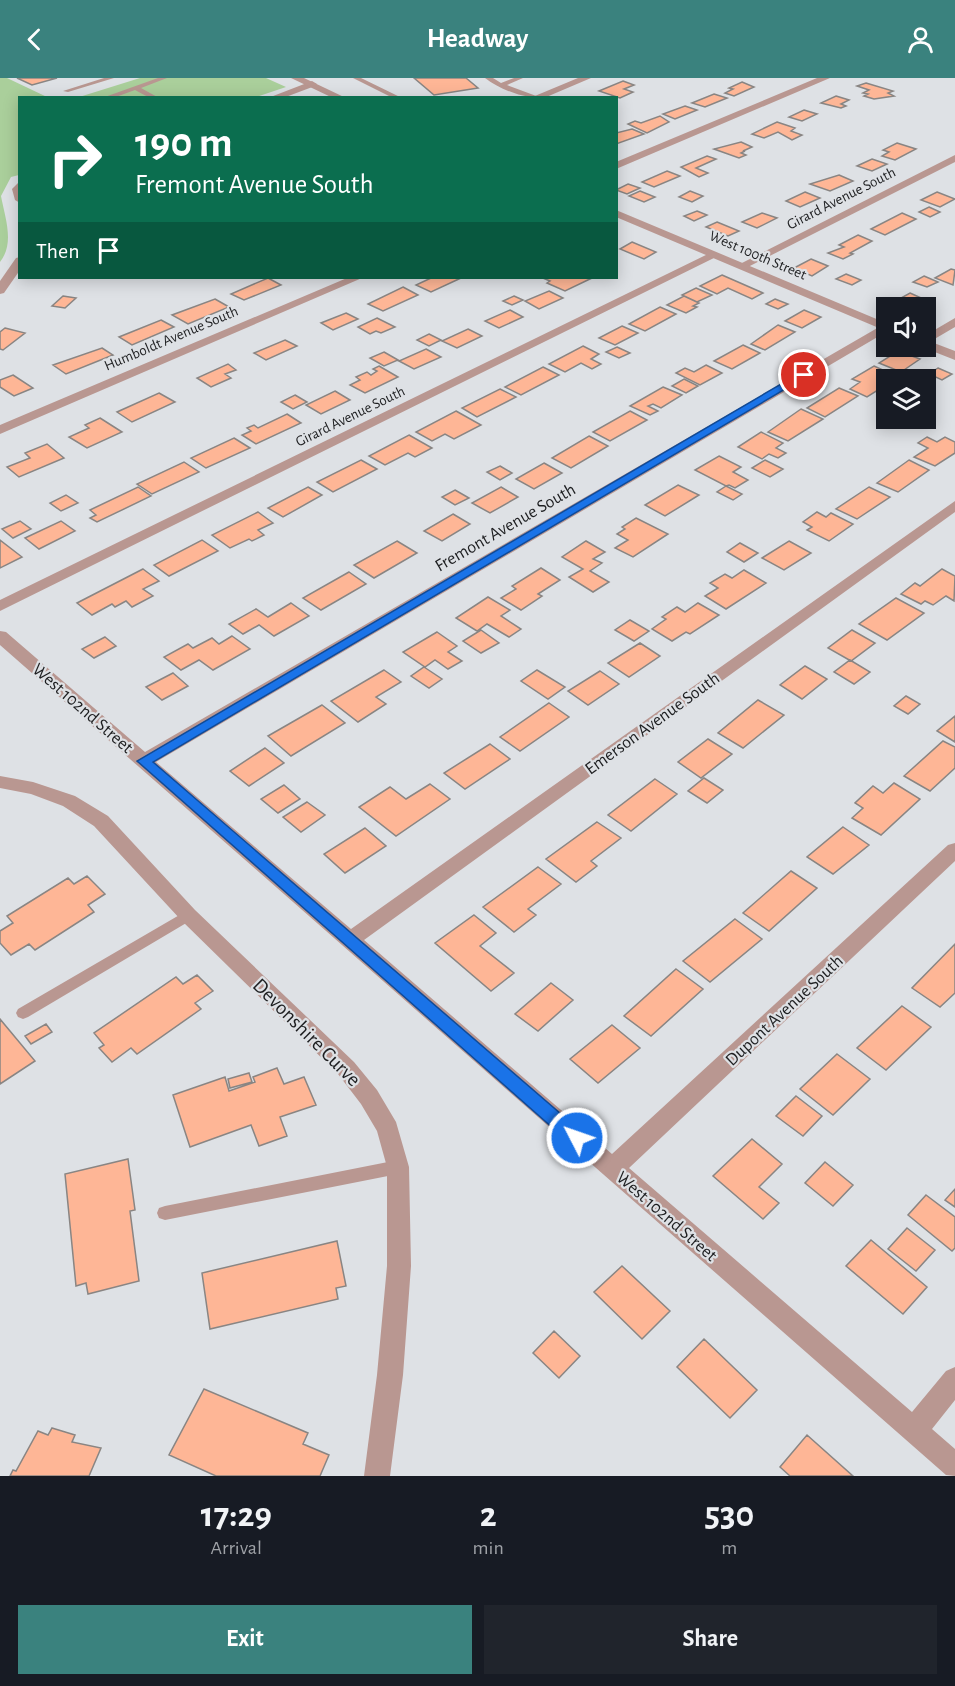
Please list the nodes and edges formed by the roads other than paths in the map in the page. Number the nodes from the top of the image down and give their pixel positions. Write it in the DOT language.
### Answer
graph roads {
  1 [pos="111,78"];
  2 [pos="164,78"];
  3 [pos="296,78"];
  4 [pos="356,78"];
  5 [pos="488,78"];
  6 [pos="520,78"];
  7 [pos="586,78"];
  8 [pos="825,78"];
  9 [pos="312,84"];
  10 [pos="501,85"];
  11 [pos="135,87"];
  12 [pos="66,91"];
  13 [pos="110,96"];
  14 [pos="152,96"];
  15 [pos="278,96"];
  16 [pos="338,96"];
  17 [pos="395,96"];
  18 [pos="532,96"];
  19 [pos="538,96"];
  20 [pos="955,158"];
  21 [pos="618,165"];
  22 [pos="618,214"];
  23 [pos="714,255"];
  24 [pos="18,263"];
  25 [pos="742,266"];
  26 [pos="354,279"];
  27 [pos="0,290"];
  28 [pos="955,322"];
  29 [pos="876,323"];
  30 [pos="876,333"];
  31 [pos="936,335"];
  32 [pos="936,347"];
  33 [pos="955,356"];
  34 [pos="0,430"];
  35 [pos="955,505"];
  36 [pos="0,606"];
  37 [pos="0,636"];
  38 [pos="144,761"];
  39 [pos="0,782"];
  40 [pos="955,850"];
  41 [pos="188,915"];
  42 [pos="350,940"];
  43 [pos="23,1013"];
  44 [pos="398,1167"];
  45 [pos="612,1169"];
  46 [pos="165,1213"];
  47 [pos="955,1380"];
  48 [pos="914,1430"];
  49 [pos="955,1466"];
  50 [pos="377,1476"];
  1 -- 12 [label="lane"];
  2 -- 11 [label="lane"];
  3 -- 9 [label="street"];
  4 -- 17 [label="lane"];
  5 -- 10 [label="lane"];
  6 -- 10 [label="lane"];
  7 -- 19 [label="street"];
  8 -- 21 [label="street"];
  9 -- 15 [label="street"];
  9 -- 16 [label="street"];
  10 -- 18 [label="lane"];
  11 -- 13 [label="lane"];
  11 -- 14 [label="lane"];
  20 -- 25 [label="street, Girard Avenue South"];
  22 -- 23 [label="street, West 100th Street"];
  23 -- 25 [label="street, West 100th Street"];
  23 -- 36 [label="street, Girard Avenue South"];
  24 -- 27 [label="street"];
  25 -- 29 [label="street, West 100th Street"];
  26 -- 34 [label="street, Humboldt Avenue South"];
  28 -- 31 [label="street"];
  30 -- 38 [label="street, Fremont Avenue South"];
  32 -- 33 [label="street"];
  35 -- 42 [label="street, Emerson Avenue South"];
  37 -- 38 [label="street, West 102nd Street"];
  38 -- 42 [label="street, West 102nd Street"];
  39 -- 41 [label="street, Devonshire Curve"];
  40 -- 45 [label="street, Dupont Avenue South"];
  41 -- 43 [label="lane"];
  41 -- 44 [label="street, Devonshire Curve"];
  42 -- 45 [label="street, West 102nd Street"];
  44 -- 46 [label="lane"];
  44 -- 50 [label="street, Devonshire Curve"];
  45 -- 48 [label="street, West 102nd Street"];
  47 -- 48 [label="street"];
  48 -- 49 [label="street, West 102nd Street"];
}
